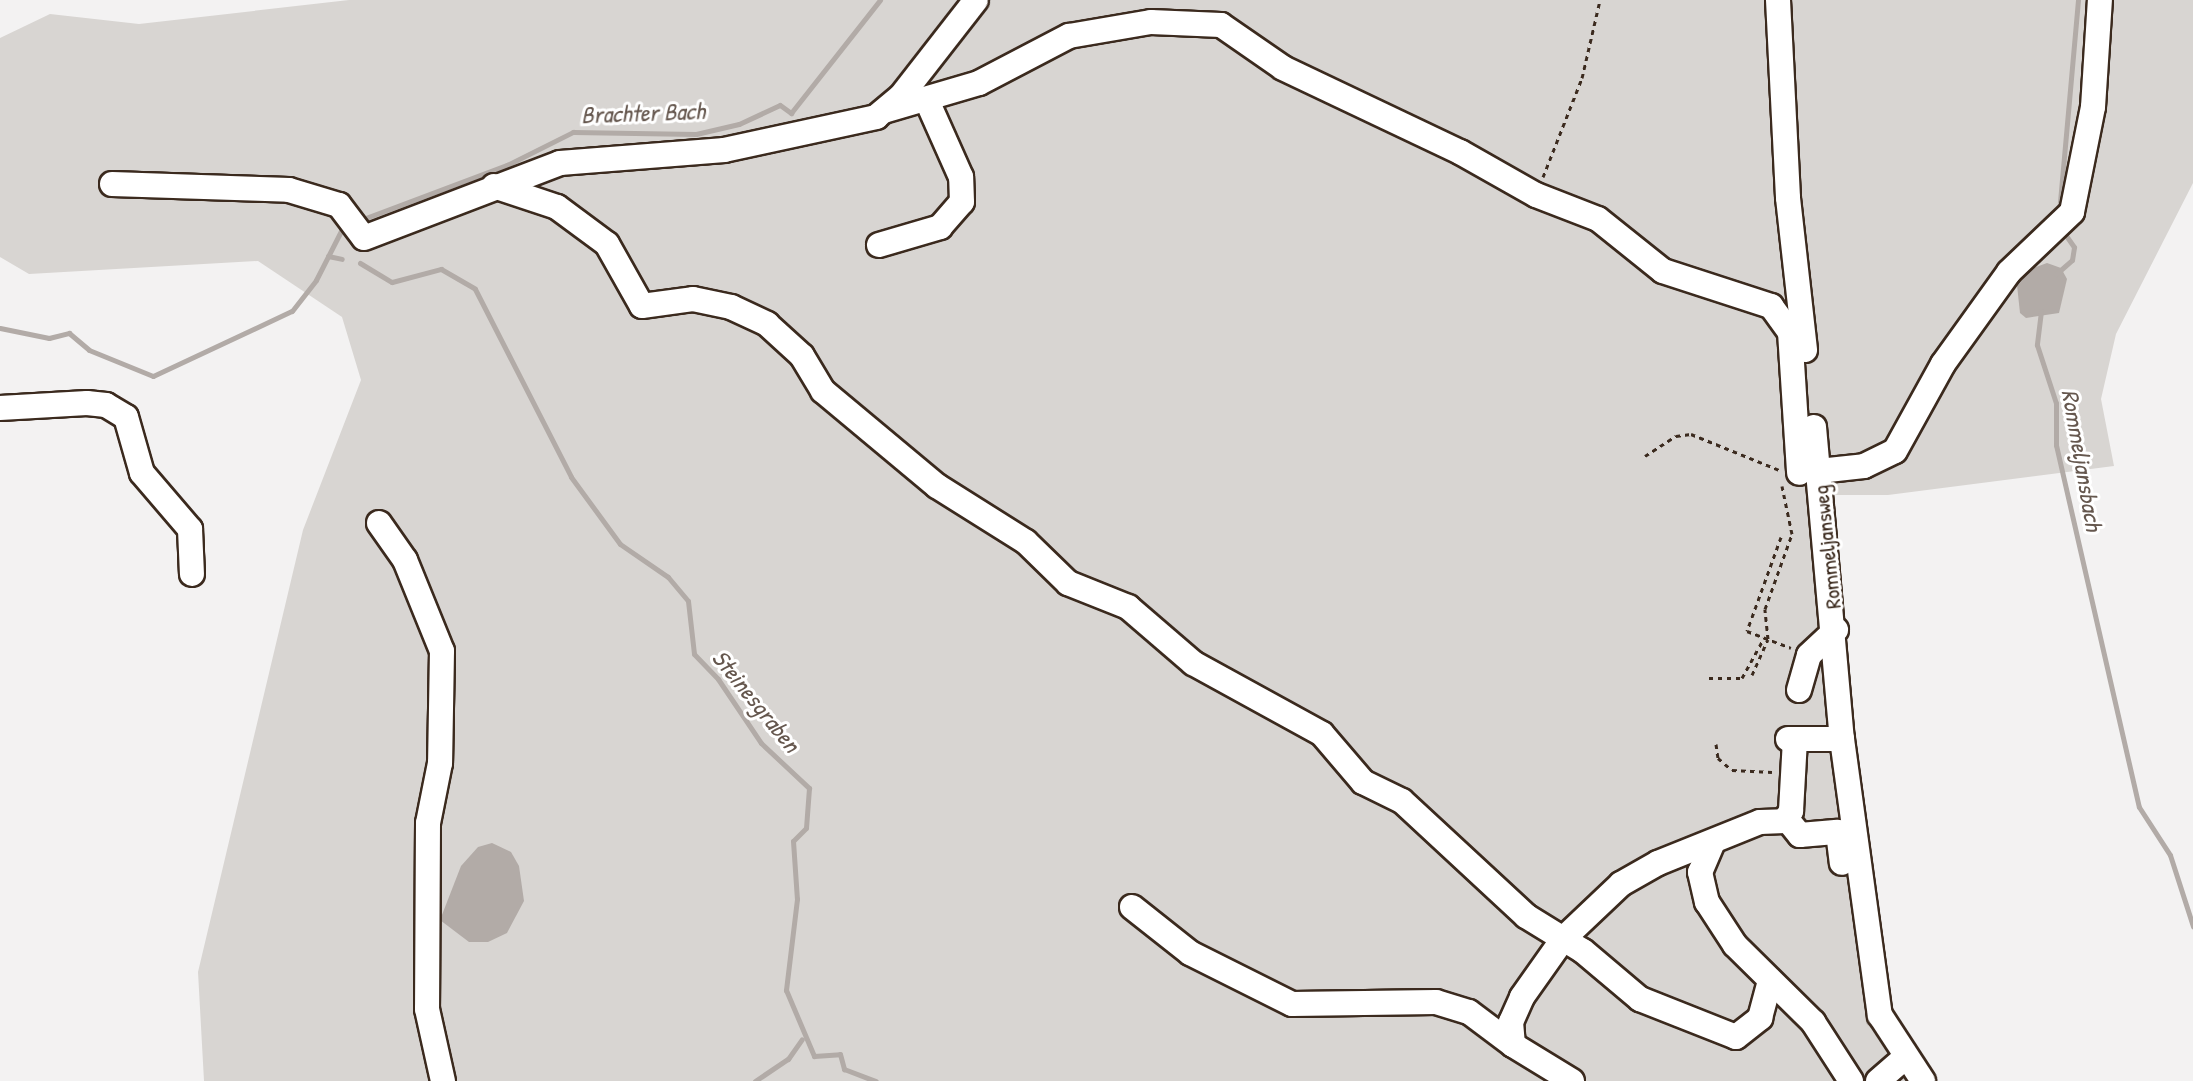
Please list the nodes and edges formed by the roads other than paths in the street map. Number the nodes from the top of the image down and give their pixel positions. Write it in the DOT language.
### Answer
graph roads {
  1 [pos="976,0"];
  2 [pos="1778,0"];
  3 [pos="2100,0"];
  4 [pos="928,103"];
  5 [pos="887,111"];
  6 [pos="112,184"];
  7 [pos="494,186"];
  8 [pos="879,245"];
  9 [pos="0,408"];
  10 [pos="1803,473"];
  11 [pos="379,523"];
  12 [pos="192,574"];
  13 [pos="1836,630"];
  14 [pos="1799,690"];
  15 [pos="1842,739"];
  16 [pos="1786,818"];
  17 [pos="1713,842"];
  18 [pos="1860,879"];
  19 [pos="1132,907"];
  20 [pos="1563,939"];
  21 [pos="1770,980"];
  22 [pos="1514,1045"];
  23 [pos="1906,1057"];
  24 [pos="443,1081"];
  25 [pos="1572,1081"];
  26 [pos="1851,1081"];
  27 [pos="1878,1081"];
  28 [pos="1923,1081"];
  1 -- 5 [label="street"];
  2 -- 10 [label="street, Rommeljansweg"];
  3 -- 10 [label="street"];
  4 -- 5 [label="street"];
  4 -- 8 [label="street"];
  4 -- 10 [label="street"];
  5 -- 7 [label="street"];
  6 -- 7 [label="street"];
  7 -- 20 [label="street"];
  9 -- 12 [label="street"];
  10 -- 13 [label="street, Rommeljansweg"];
  11 -- 24 [label="street"];
  13 -- 14 [label="street"];
  13 -- 15 [label="street, Rommeljansweg"];
  15 -- 16 [label="street"];
  15 -- 18 [label="street, Rommeljansweg"];
  16 -- 17 [label="street"];
  16 -- 18 [label="street"];
  17 -- 20 [label="street"];
  17 -- 21 [label="street"];
  18 -- 23 [label="street, Rommeljansweg"];
  19 -- 22 [label="street"];
  20 -- 21 [label="street"];
  20 -- 22 [label="street"];
  21 -- 26 [label="street"];
  22 -- 25 [label="street"];
  23 -- 27 [label="street"];
  23 -- 28 [label="street, Rommeljansweg"];
}
